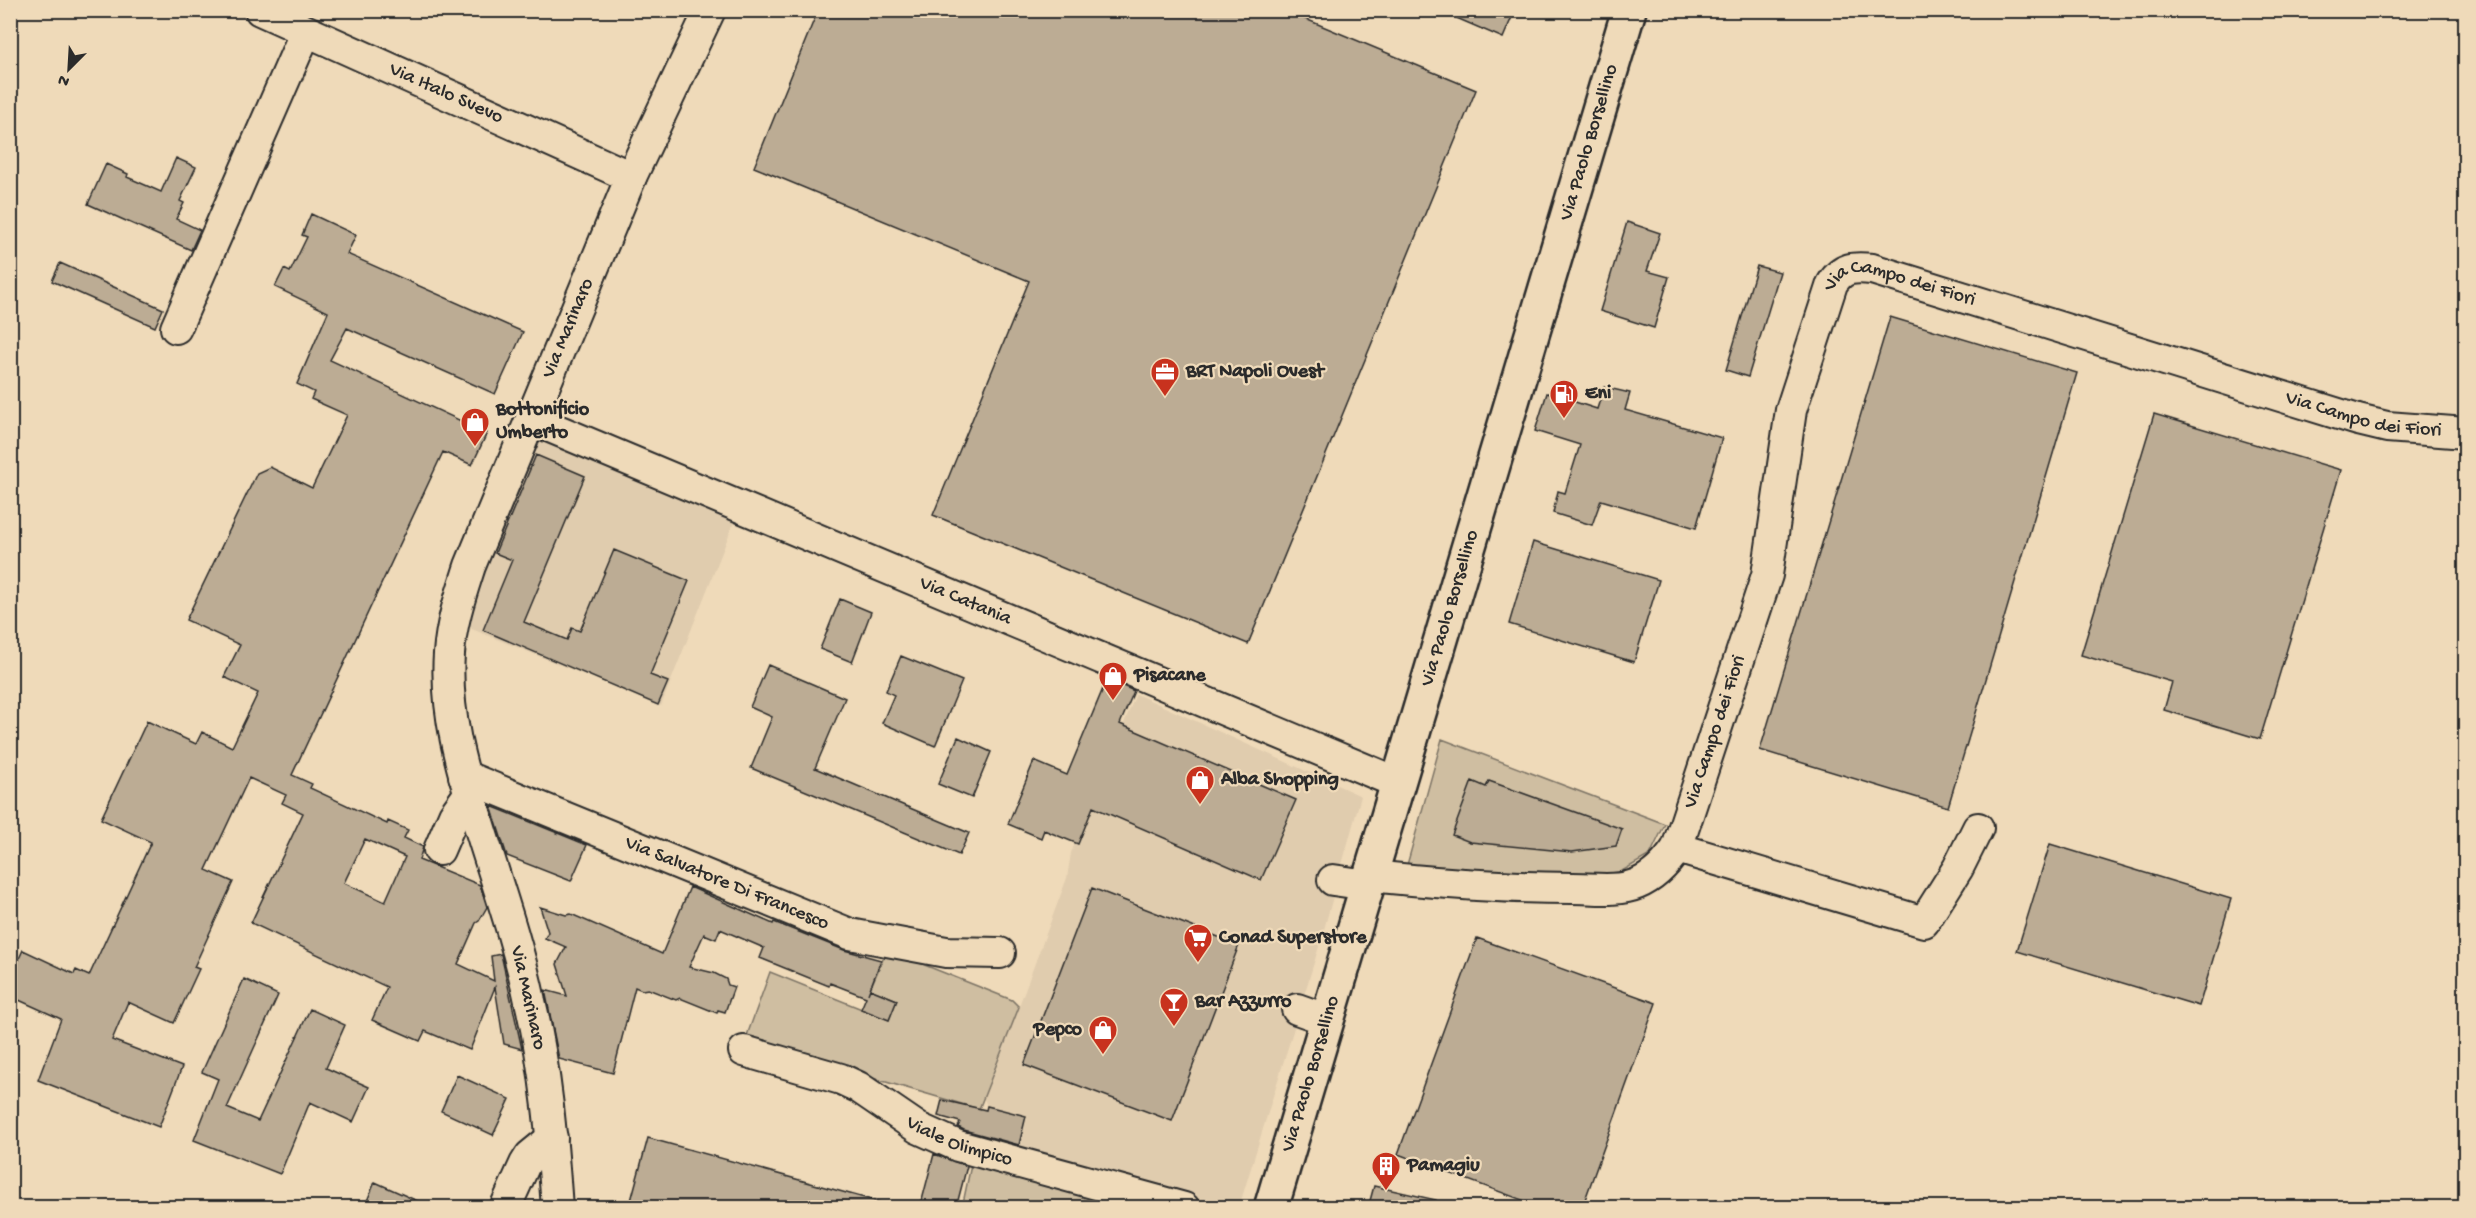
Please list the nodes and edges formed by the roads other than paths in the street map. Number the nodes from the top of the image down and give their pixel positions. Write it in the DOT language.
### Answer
graph roads {
  1 [pos="260,10"];
  2 [pos="711,10"];
  3 [pos="1629,10"];
  4 [pos="306,31"];
  5 [pos="631,177"];
  6 [pos="176,328"];
  7 [pos="531,419"];
  8 [pos="2466,433"];
  9 [pos="1398,783"];
  10 [pos="466,785"];
  11 [pos="1978,828"];
  12 [pos="1677,848"];
  13 [pos="439,850"];
  14 [pos="1333,880"];
  15 [pos="1370,881"];
  16 [pos="1000,953"];
  17 [pos="1298,1008"];
  18 [pos="1328,1020"];
  19 [pos="744,1051"];
  20 [pos="552,1138"];
  21 [pos="505,1208"];
  22 [pos="557,1208"];
  23 [pos="1184,1208"];
  24 [pos="1271,1208"];
  1 -- 4 [label="street, Via Italo Svevo"];
  2 -- 5 [label="street, Via Marinaro"];
  3 -- 9 [label="main road, Via Paolo Borsellino"];
  4 -- 5 [label="street, Via Italo Svevo"];
  4 -- 6 [label="street"];
  5 -- 7 [label="street, Via Marinaro"];
  7 -- 9 [label="street, Via Catania"];
  7 -- 10 [label="street, Via Marinaro"];
  8 -- 12 [label="street, Via Campo dei Fiori"];
  9 -- 15 [label="main road, Via Paolo Borsellino"];
  10 -- 13 [label="street"];
  10 -- 16 [label="street, Via Salvatore Di Francesco"];
  10 -- 20 [label="street, Via Marinaro"];
  11 -- 12 [label="street"];
  12 -- 15 [label="street, Via Campo dei Fiori"];
  14 -- 15 [label="street, Via Campo dei Fiori"];
  15 -- 18 [label="main road, Via Paolo Borsellino"];
  17 -- 18 [label="street"];
  18 -- 24 [label="main road, Via Paolo Borsellino"];
  19 -- 23 [label="street, Viale Olimpico"];
  20 -- 21 [label="street"];
  20 -- 22 [label="street, Via Marinaro"];
}
